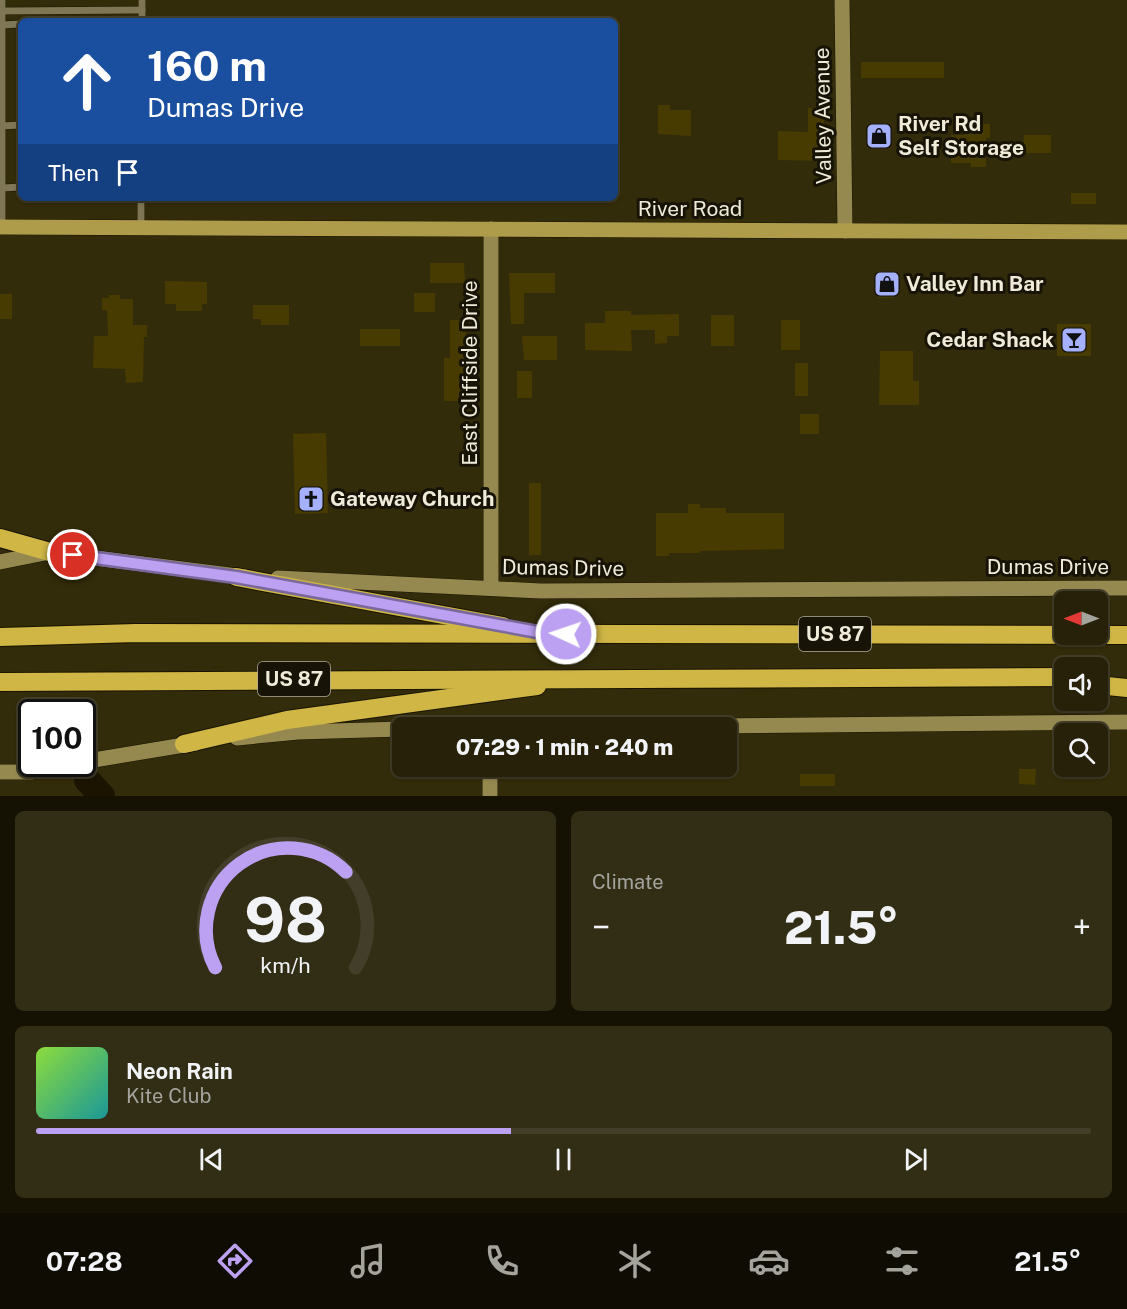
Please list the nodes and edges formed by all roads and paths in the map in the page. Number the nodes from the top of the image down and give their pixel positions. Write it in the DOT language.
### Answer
graph roads {
  1 [pos="2,0"];
  2 [pos="142,0"];
  3 [pos="842,0"];
  4 [pos="2,10"];
  5 [pos="142,10"];
  6 [pos="142,18"];
  7 [pos="18,24"];
  8 [pos="2,25"];
  9 [pos="1,125"];
  10 [pos="18,125"];
  11 [pos="2,188"];
  12 [pos="18,188"];
  13 [pos="141,201"];
  14 [pos="1,227"];
  15 [pos="141,227"];
  16 [pos="491,229"];
  17 [pos="846,231"];
  18 [pos="1127,232"];
  19 [pos="0,538"];
  20 [pos="0,547"];
  21 [pos="50,552"];
  22 [pos="0,562"];
  23 [pos="236,577"];
  24 [pos="491,588"];
  25 [pos="1127,588"];
  26 [pos="543,633"];
  27 [pos="1127,635"];
  28 [pos="0,637"];
  29 [pos="589,677"];
  30 [pos="998,677"];
  31 [pos="1054,677"];
  32 [pos="1108,677"];
  33 [pos="1127,677"];
  34 [pos="1054,681"];
  35 [pos="0,682"];
  36 [pos="1108,686"];
  37 [pos="1127,688"];
  38 [pos="1127,722"];
  39 [pos="737,725"];
  40 [pos="392,729"];
  41 [pos="184,744"];
  42 [pos="96,760"];
  43 [pos="2,772"];
  44 [pos="18,772"];
  45 [pos="490,777"];
  46 [pos="490,796"];
  1 -- 4 [label="lane"];
  2 -- 5 [label="lane"];
  3 -- 17 [label="main road, Valley Avenue"];
  4 -- 5 [label="lane"];
  4 -- 8 [label="lane"];
  5 -- 6 [label="lane"];
  7 -- 8 [label="lane"];
  8 -- 9 [label="lane"];
  9 -- 10 [label="lane"];
  9 -- 11 [label="lane"];
  11 -- 12 [label="lane"];
  11 -- 14 [label="lane"];
  13 -- 15 [label="lane"];
  14 -- 15 [label="main road, River Road"];
  15 -- 16 [label="main road, River Road"];
  16 -- 17 [label="main road, River Road"];
  16 -- 24 [label="main road, East Cliffside Drive"];
  17 -- 18 [label="main road, River Road"];
  19 -- 21 [label="highway"];
  20 -- 21 [label="main road, Dumas Drive"];
  21 -- 22 [label="main road"];
  21 -- 23 [label="main road, Dumas Drive"];
  23 -- 24 [label="main road, Dumas Drive"];
  23 -- 26 [label="highway"];
  24 -- 25 [label="main road, Dumas Drive"];
  26 -- 27 [label="highway, US 87"];
  26 -- 28 [label="highway, US 87"];
  29 -- 30 [label="highway, US 87"];
  29 -- 35 [label="highway, US 87"];
  29 -- 41 [label="highway"];
  30 -- 31 [label="highway, US 87"];
  30 -- 34 [label="highway"];
  32 -- 33 [label="highway"];
  36 -- 37 [label="highway"];
  38 -- 39 [label="main road"];
  40 -- 41 [label="main road"];
  41 -- 42 [label="main road"];
  43 -- 44 [label="main road"];
  45 -- 46 [label="main road"];
}
